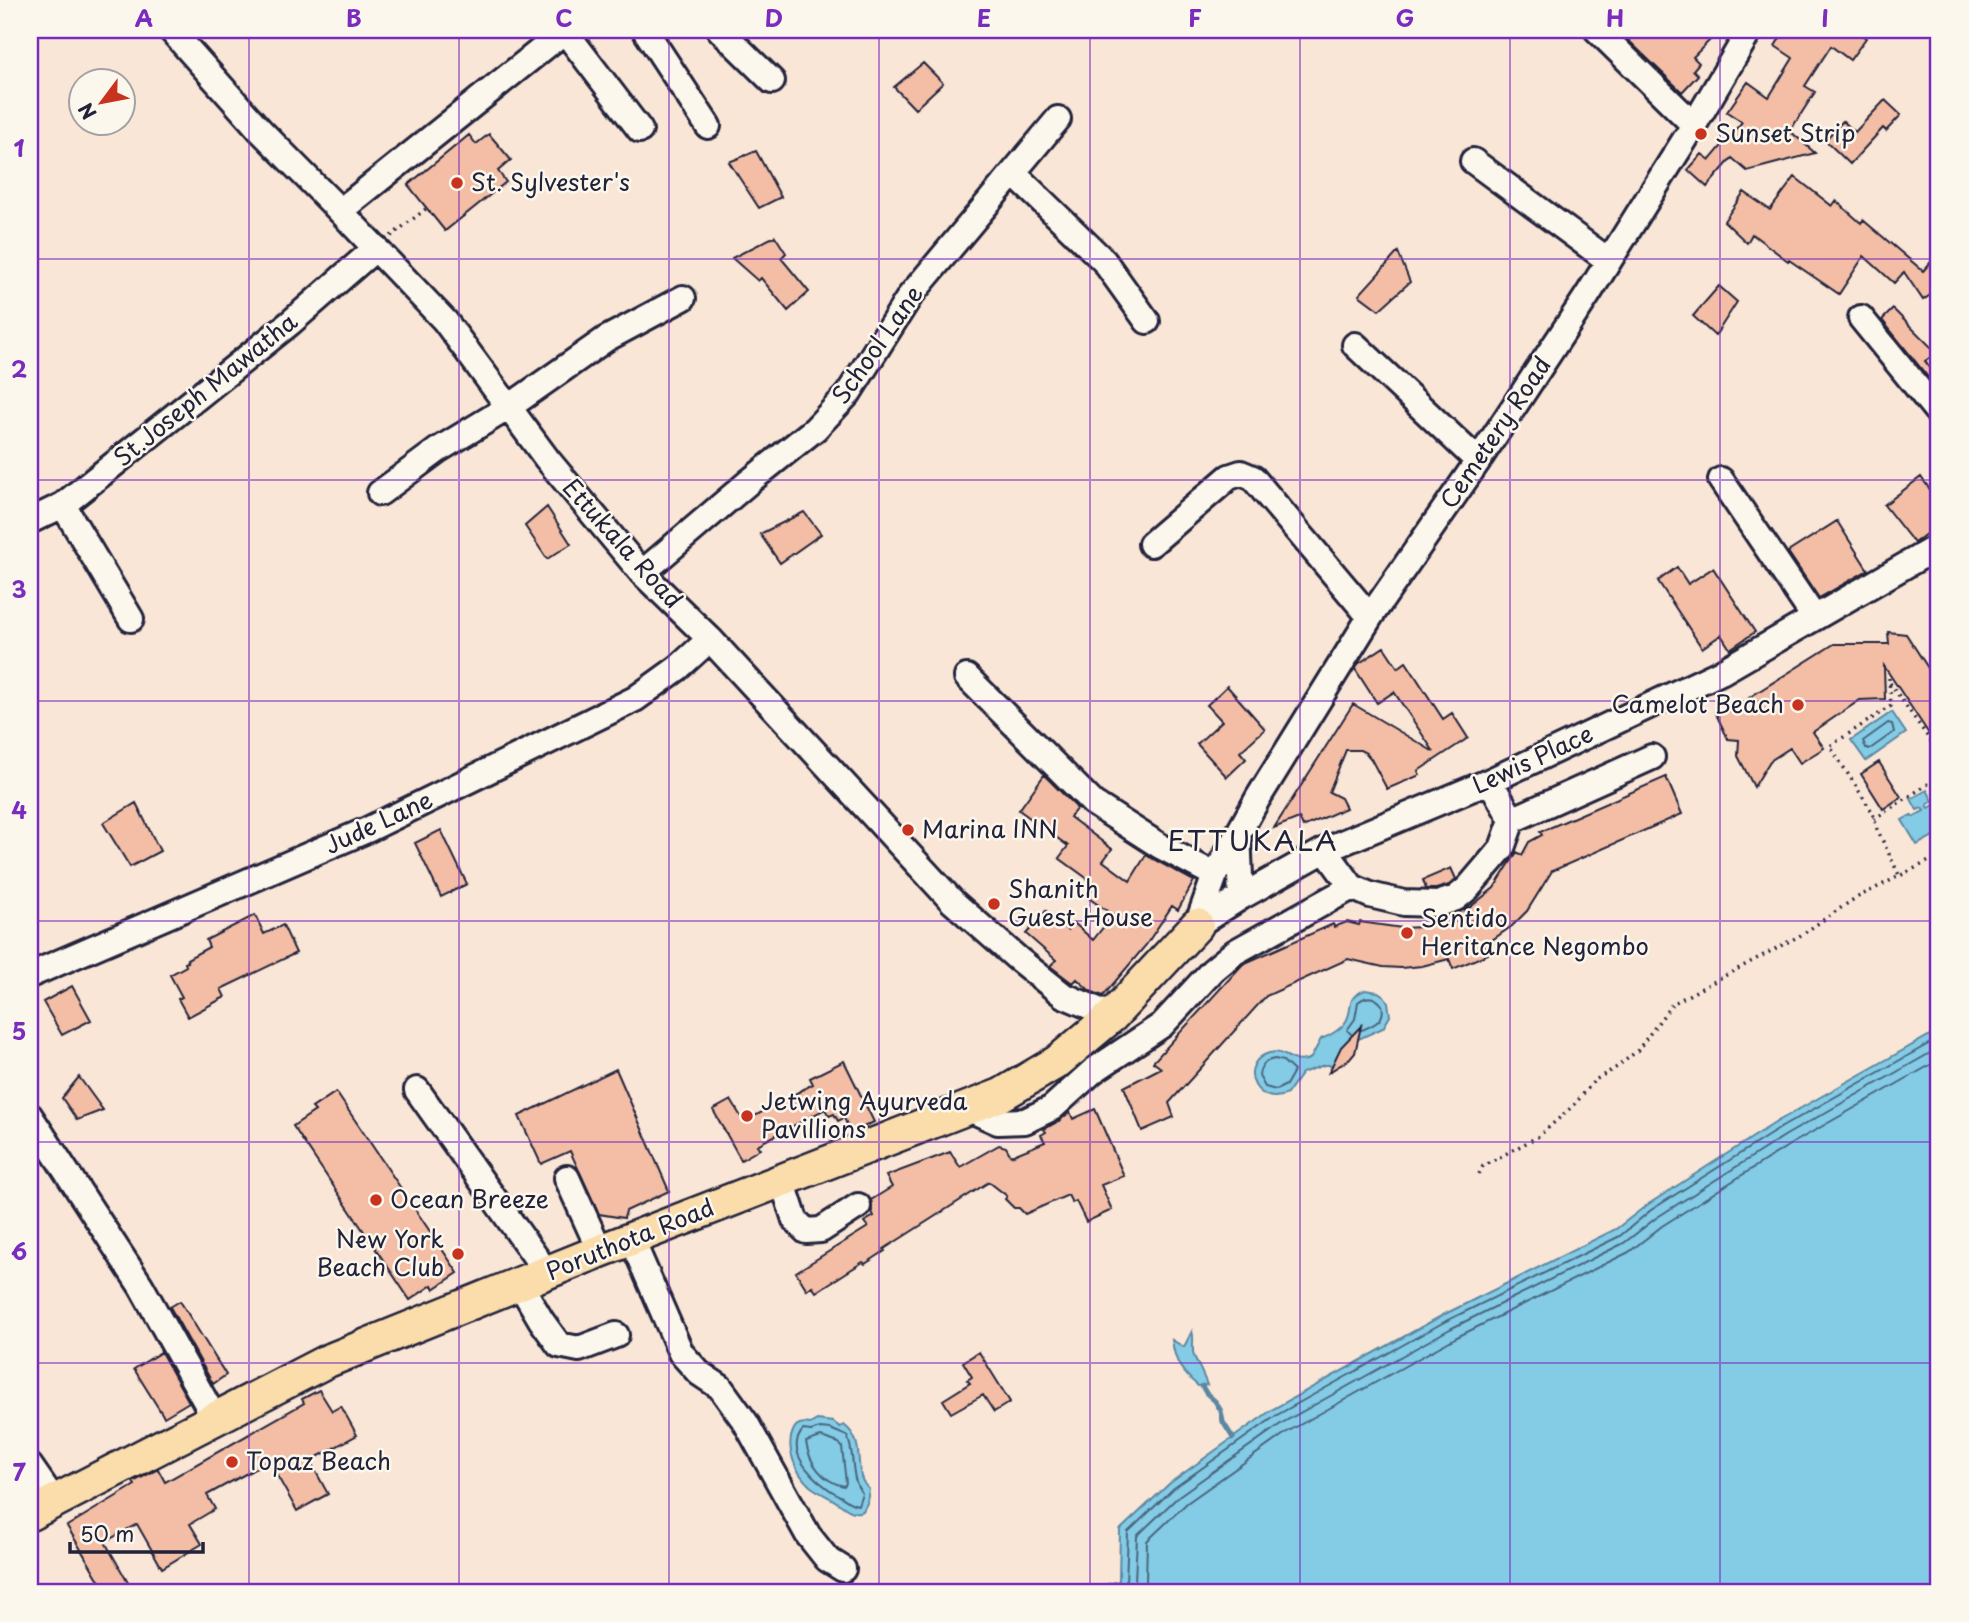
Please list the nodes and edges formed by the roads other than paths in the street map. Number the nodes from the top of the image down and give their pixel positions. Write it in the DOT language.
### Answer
graph roads {
  1 [pos="172,30"];
  2 [pos="565,30"];
  3 [pos="645,30"];
  4 [pos="720,30"];
  5 [pos="1597,30"];
  6 [pos="1750,30"];
  7 [pos="772,81"];
  8 [pos="1058,119"];
  9 [pos="1694,125"];
  10 [pos="708,126"];
  11 [pos="640,130"];
  12 [pos="1473,162"];
  13 [pos="1013,173"];
  14 [pos="340,211"];
  15 [pos="376,248"];
  16 [pos="1609,261"];
  17 [pos="683,298"];
  18 [pos="1861,318"];
  19 [pos="1147,321"];
  20 [pos="1355,345"];
  21 [pos="509,407"];
  22 [pos="1939,414"];
  23 [pos="1478,461"];
  24 [pos="1721,480"];
  25 [pos="380,493"];
  26 [pos="63,505"];
  27 [pos="30,521"];
  28 [pos="1151,544"];
  29 [pos="1939,546"];
  30 [pos="642,573"];
  31 [pos="1370,617"];
  32 [pos="1814,617"];
  33 [pos="131,620"];
  34 [pos="710,639"];
  35 [pos="967,677"];
  36 [pos="1652,757"];
  37 [pos="1490,781"];
  38 [pos="1512,820"];
  39 [pos="1238,834"];
  40 [pos="1325,850"];
  41 [pos="1215,874"];
  42 [pos="1352,887"];
  43 [pos="1241,897"];
  44 [pos="1197,925"];
  45 [pos="30,975"];
  46 [pos="1101,1025"];
  47 [pos="1122,1053"];
  48 [pos="417,1090"];
  49 [pos="967,1108"];
  50 [pos="30,1116"];
  51 [pos="567,1178"];
  52 [pos="782,1180"];
  53 [pos="858,1206"];
  54 [pos="631,1238"];
  55 [pos="600,1251"];
  56 [pos="533,1278"];
  57 [pos="616,1335"];
  58 [pos="214,1417"];
  59 [pos="30,1466"];
  60 [pos="42,1508"];
  61 [pos="843,1569"];
  1 -- 14 [label="street, Ettukala Road"];
  2 -- 11 [label="street"];
  2 -- 14 [label="street"];
  3 -- 10 [label="street"];
  4 -- 7 [label="street"];
  5 -- 9 [label="street"];
  6 -- 9 [label="street, Cemetery Road"];
  8 -- 13 [label="street, School Lane"];
  9 -- 16 [label="street, Cemetery Road"];
  12 -- 16 [label="street"];
  13 -- 19 [label="street"];
  13 -- 30 [label="street, School Lane"];
  14 -- 15 [label="street, Ettukala Road"];
  15 -- 21 [label="street, Ettukala Road"];
  15 -- 26 [label="street, St.Joseph Mawatha"];
  16 -- 23 [label="street, Cemetery Road"];
  17 -- 21 [label="street"];
  18 -- 22 [label="street"];
  20 -- 23 [label="street"];
  21 -- 25 [label="street"];
  21 -- 30 [label="street, Ettukala Road"];
  23 -- 31 [label="street, Cemetery Road"];
  24 -- 32 [label="street"];
  26 -- 27 [label="street, St.Joseph Mawatha"];
  26 -- 33 [label="street"];
  28 -- 31 [label="street"];
  29 -- 32 [label="street, Lewis Place"];
  30 -- 34 [label="street, Ettukala Road"];
  31 -- 39 [label="street, Cemetery Road"];
  32 -- 37 [label="street, Lewis Place"];
  34 -- 45 [label="street, Jude Lane"];
  34 -- 46 [label="street, Ettukala Road"];
  35 -- 41 [label="street"];
  36 -- 38 [label="street"];
  37 -- 38 [label="street"];
  37 -- 40 [label="street, Lewis Place"];
  38 -- 42 [label="street"];
  39 -- 41 [label="street, Cemetery Road"];
  39 -- 43 [label="street"];
  40 -- 42 [label="street"];
  40 -- 43 [label="street, Lewis Place"];
  41 -- 44 [label="street, Cemetery Road"];
  42 -- 47 [label="street"];
  43 -- 44 [label="street, Lewis Place"];
  44 -- 46 [label="main road, Poruthota Road"];
  46 -- 47 [label="street, Ettukala Road"];
  46 -- 49 [label="main road, Poruthota Road"];
  47 -- 49 [label="street"];
  48 -- 56 [label="street"];
  49 -- 52 [label="main road, Poruthota Road"];
  50 -- 58 [label="street"];
  51 -- 55 [label="street"];
  52 -- 53 [label="street"];
  52 -- 54 [label="main road, Poruthota Road"];
  54 -- 55 [label="main road, Poruthota Road"];
  54 -- 61 [label="street"];
  55 -- 56 [label="main road, Poruthota Road"];
  56 -- 57 [label="street"];
  56 -- 58 [label="main road, Poruthota Road"];
  58 -- 60 [label="main road, Poruthota Road"];
  59 -- 60 [label="street"];
}
